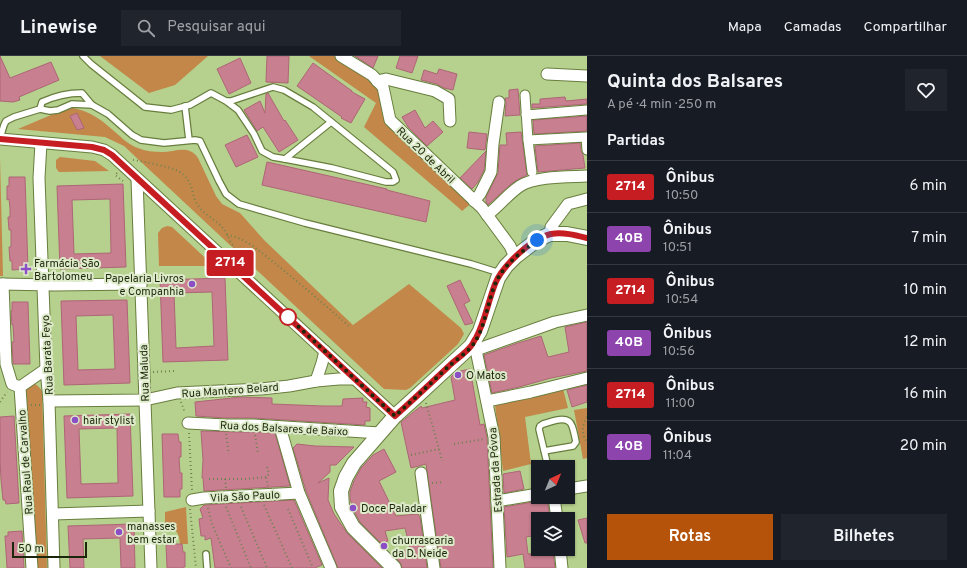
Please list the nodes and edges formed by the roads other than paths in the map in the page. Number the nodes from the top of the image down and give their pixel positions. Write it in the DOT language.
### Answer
graph roads {
  1 [pos="83,56"];
  2 [pos="341,56"];
  3 [pos="547,74"];
  4 [pos="587,76"];
  5 [pos="377,81"];
  6 [pos="525,95"];
  7 [pos="226,101"];
  8 [pos="500,102"];
  9 [pos="92,105"];
  10 [pos="185,106"];
  11 [pos="40,109"];
  12 [pos="587,110"];
  13 [pos="526,115"];
  14 [pos="450,121"];
  15 [pos="331,122"];
  16 [pos="0,138"];
  17 [pos="189,140"];
  18 [pos="528,140"];
  19 [pos="41,143"];
  20 [pos="587,150"];
  21 [pos="285,159"];
  22 [pos="532,172"];
  23 [pos="587,176"];
  24 [pos="137,179"];
  25 [pos="587,200"];
  26 [pos="474,201"];
  27 [pos="487,215"];
  28 [pos="550,234"];
  29 [pos="587,238"];
  30 [pos="515,257"];
  31 [pos="501,273"];
  32 [pos="2,284"];
  33 [pos="43,284"];
  34 [pos="141,284"];
  35 [pos="587,314"];
  36 [pos="474,348"];
  37 [pos="325,352"];
  38 [pos="46,368"];
  39 [pos="587,378"];
  40 [pos="355,379"];
  41 [pos="316,381"];
  42 [pos="20,387"];
  43 [pos="145,400"];
  44 [pos="487,401"];
  45 [pos="49,403"];
  46 [pos="395,416"];
  47 [pos="188,422"];
  48 [pos="280,427"];
  49 [pos="380,433"];
  50 [pos="544,451"];
  51 [pos="546,460"];
  52 [pos="421,473"];
  53 [pos="587,486"];
  54 [pos="575,488"];
  55 [pos="299,493"];
  56 [pos="531,495"];
  57 [pos="191,501"];
  58 [pos="497,501"];
  59 [pos="149,511"];
  60 [pos="52,514"];
  61 [pos="206,554"];
  62 [pos="561,556"];
  63 [pos="32,568"];
  64 [pos="54,568"];
  65 [pos="151,568"];
  66 [pos="207,568"];
  67 [pos="331,568"];
  68 [pos="394,568"];
  69 [pos="434,568"];
  70 [pos="500,568"];
  71 [pos="562,568"];
  1 -- 10 [label="lane"];
  2 -- 5 [label="street, Rua 20 de Abril"];
  3 -- 4 [label="street"];
  5 -- 14 [label="street"];
  5 -- 26 [label="street, Rua 20 de Abril"];
  6 -- 13 [label="street"];
  7 -- 10 [label="lane"];
  7 -- 15 [label="lane"];
  7 -- 21 [label="lane"];
  8 -- 26 [label="street"];
  9 -- 11 [label="lane"];
  9 -- 11 [label="lane"];
  9 -- 17 [label="lane"];
  10 -- 17 [label="lane"];
  11 -- 16 [label="lane"];
  12 -- 13 [label="street"];
  13 -- 18 [label="street"];
  15 -- 21 [label="lane"];
  15 -- 21 [label="lane"];
  16 -- 19 [label="street"];
  17 -- 31 [label="lane"];
  18 -- 20 [label="street"];
  18 -- 22 [label="street"];
  19 -- 24 [label="street"];
  19 -- 33 [label="street, Rua Barata Feyo"];
  23 -- 27 [label="street"];
  24 -- 34 [label="street, Rua Maluda"];
  24 -- 37 [label="street"];
  25 -- 28 [label="street"];
  26 -- 27 [label="street, Rua 20 de Abril"];
  27 -- 30 [label="street, Rua 20 de Abril"];
  28 -- 29 [label="street"];
  28 -- 30 [label="street"];
  30 -- 31 [label="street"];
  31 -- 36 [label="street"];
  32 -- 33 [label="street"];
  32 -- 42 [label="street"];
  33 -- 34 [label="street"];
  33 -- 38 [label="street, Rua Barata Feyo"];
  34 -- 43 [label="street, Rua Maluda"];
  35 -- 36 [label="street"];
  36 -- 44 [label="street, Estrada da Póvoa"];
  36 -- 46 [label="street"];
  37 -- 40 [label="street"];
  37 -- 41 [label="street"];
  38 -- 42 [label="street"];
  38 -- 45 [label="street, Rua Barata Feyo"];
  39 -- 44 [label="street"];
  40 -- 41 [label="street, Rua Mantero Belard"];
  40 -- 46 [label="street"];
  41 -- 43 [label="street, Rua Mantero Belard"];
  42 -- 63 [label="street, Rua Raul de Carvalho"];
  43 -- 45 [label="street, Rua Mantero Belard"];
  43 -- 59 [label="street, Rua Maluda"];
  44 -- 58 [label="street, Estrada da Póvoa"];
  45 -- 60 [label="street, Rua Barata Feyo"];
  46 -- 49 [label="street"];
  47 -- 48 [label="street, Rua dos Balsares de Baixo"];
  48 -- 49 [label="street, Rua dos Balsares de Baixo"];
  48 -- 55 [label="street"];
  49 -- 68 [label="street"];
  50 -- 50 [label="lane"];
  50 -- 51 [label="lane"];
  52 -- 69 [label="street"];
  53 -- 54 [label="street"];
  55 -- 57 [label="street, Vila São Paulo"];
  55 -- 67 [label="street"];
  56 -- 58 [label="street"];
  58 -- 70 [label="street, Estrada da Póvoa"];
  59 -- 60 [label="street"];
  59 -- 65 [label="street, Rua Maluda"];
  60 -- 64 [label="street, Rua Barata Feyo"];
  61 -- 66 [label="lane"];
  62 -- 71 [label="street"];
}
